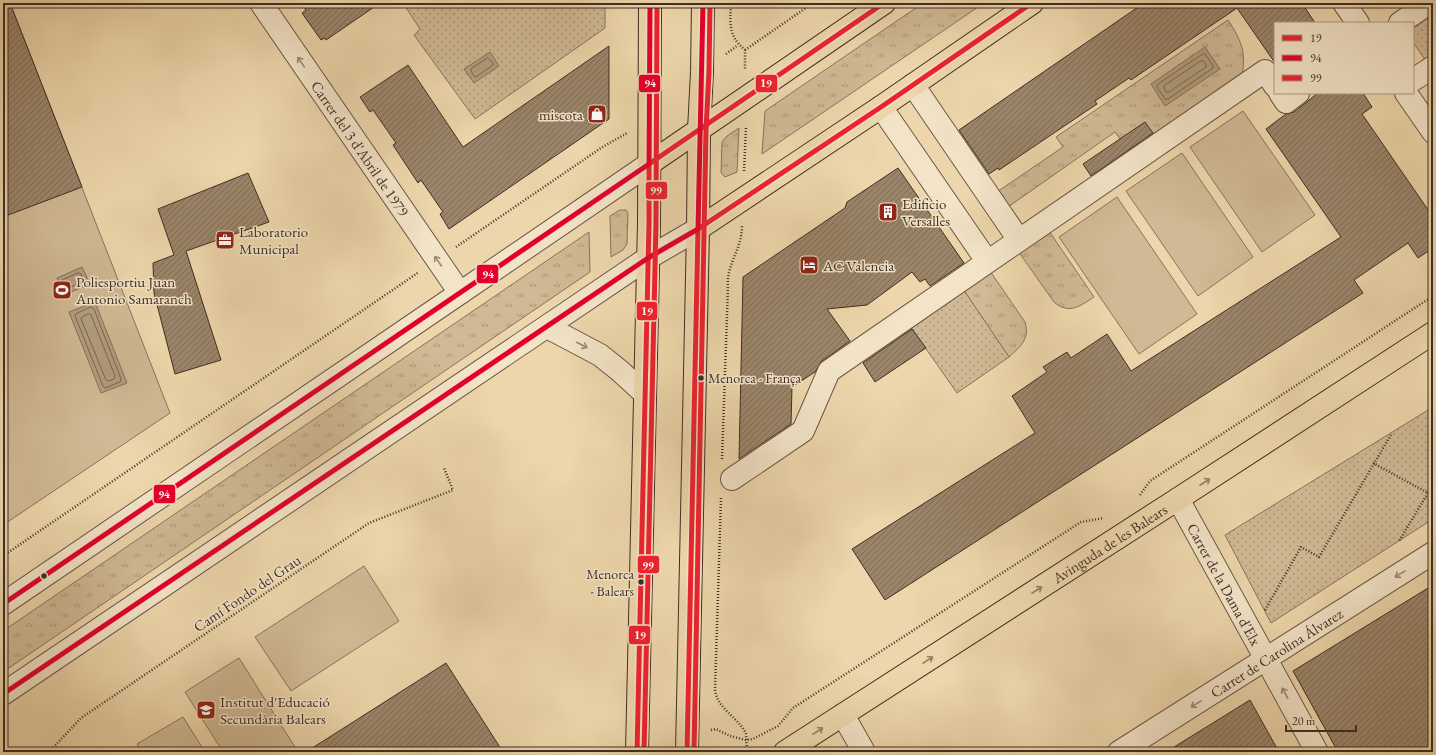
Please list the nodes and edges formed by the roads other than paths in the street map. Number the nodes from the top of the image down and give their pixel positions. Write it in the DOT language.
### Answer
graph roads {
  1 [pos="261,3"];
  2 [pos="650,3"];
  3 [pos="703,3"];
  4 [pos="884,3"];
  5 [pos="1032,3"];
  6 [pos="1344,3"];
  7 [pos="1429,3"];
  8 [pos="1357,22"];
  9 [pos="1401,22"];
  10 [pos="1433,67"];
  11 [pos="1414,79"];
  12 [pos="913,85"];
  13 [pos="1274,85"];
  14 [pos="1281,94"];
  15 [pos="1297,94"];
  16 [pos="1407,94"];
  17 [pos="881,107"];
  18 [pos="699,130"];
  19 [pos="1433,132"];
  20 [pos="649,164"];
  21 [pos="698,229"];
  22 [pos="1019,240"];
  23 [pos="648,258"];
  24 [pos="987,261"];
  25 [pos="460,293"];
  26 [pos="547,327"];
  27 [pos="1433,333"];
  28 [pos="645,394"];
  29 [pos="732,479"];
  30 [pos="1178,499"];
  31 [pos="1433,553"];
  32 [pos="3,604"];
  33 [pos="1267,658"];
  34 [pos="3,694"];
  35 [pos="843,715"];
  36 [pos="637,752"];
  37 [pos="687,752"];
  38 [pos="786,752"];
  39 [pos="864,752"];
  40 [pos="1119,752"];
  41 [pos="1317,752"];
  25 -- 1 [label="street, Carrer del 3 d'Abril de 1979, one-way"];
  2 -- 20 [label="main road"];
  3 -- 18 [label="main road"];
  4 -- 18 [label="main road"];
  5 -- 12 [label="main road"];
  6 -- 8 [label="street"];
  7 -- 9 [label="street"];
  10 -- 11 [label="street"];
  12 -- 17 [label="main road"];
  12 -- 22 [label="street"];
  13 -- 22 [label="street"];
  14 -- 15 [label="street"];
  16 -- 19 [label="street"];
  17 -- 21 [label="main road"];
  17 -- 24 [label="street"];
  18 -- 20 [label="main road"];
  18 -- 21 [label="main road"];
  20 -- 23 [label="main road"];
  20 -- 25 [label="street"];
  21 -- 23 [label="street"];
  21 -- 37 [label="main road"];
  22 -- 24 [label="street"];
  23 -- 26 [label="street"];
  23 -- 28 [label="main road"];
  24 -- 29 [label="street"];
  25 -- 32 [label="street"];
  26 -- 28 [label="street, one-way"];
  26 -- 34 [label="street"];
  30 -- 27 [label="main road, Avinguda de les Balears, one-way"];
  28 -- 36 [label="main road"];
  30 -- 33 [label="street, Carrer de la Dama d'Elx"];
  35 -- 30 [label="main road, Avinguda de les Balears, one-way"];
  31 -- 33 [label="street, Carrer de Carolina Álvarez, one-way"];
  33 -- 40 [label="street, Carrer de Carolina Álvarez, one-way"];
  41 -- 33 [label="street, Carrer de la Dama d'Elx, one-way"];
  38 -- 35 [label="main road, Avinguda de les Balears, one-way"];
  35 -- 39 [label="street"];
}
